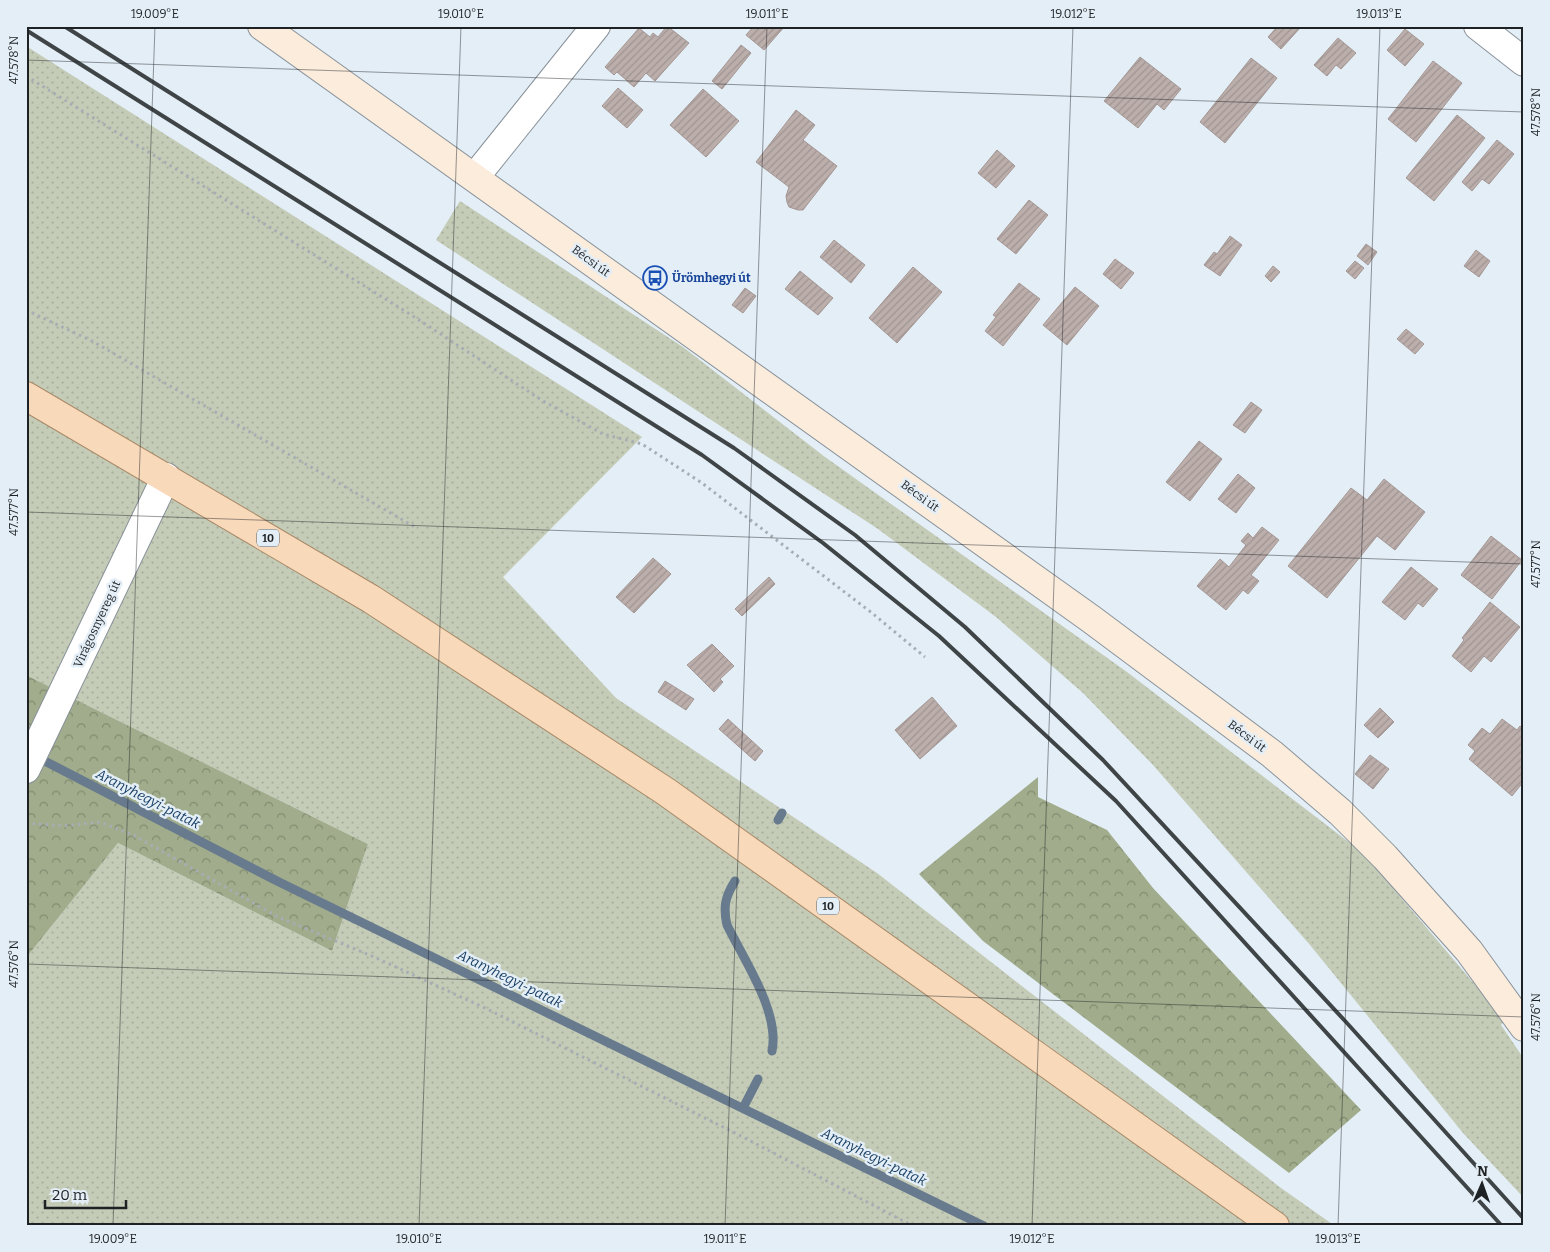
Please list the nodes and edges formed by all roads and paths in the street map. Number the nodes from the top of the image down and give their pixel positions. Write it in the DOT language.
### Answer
graph roads {
  1 [pos="262,26"];
  2 [pos="596,26"];
  3 [pos="1478,26"];
  4 [pos="1524,62"];
  5 [pos="26,76"];
  6 [pos="475,178"];
  7 [pos="26,310"];
  8 [pos="26,396"];
  9 [pos="166,477"];
  10 [pos="415,527"];
  11 [pos="925,657"];
  12 [pos="26,769"];
  13 [pos="26,822"];
  14 [pos="1524,1027"];
  15 [pos="913,1226"];
  16 [pos="1275,1226"];
  1 -- 6 [label="street, Bécsi út"];
  2 -- 6 [label="street"];
  3 -- 4 [label="street"];
  5 -- 11 [label="path"];
  6 -- 14 [label="street, Bécsi út"];
  7 -- 10 [label="path"];
  8 -- 9 [label="main road, 10"];
  9 -- 12 [label="street, Virágosnyereg út"];
  9 -- 16 [label="main road, 10"];
  13 -- 15 [label="path"];
}
